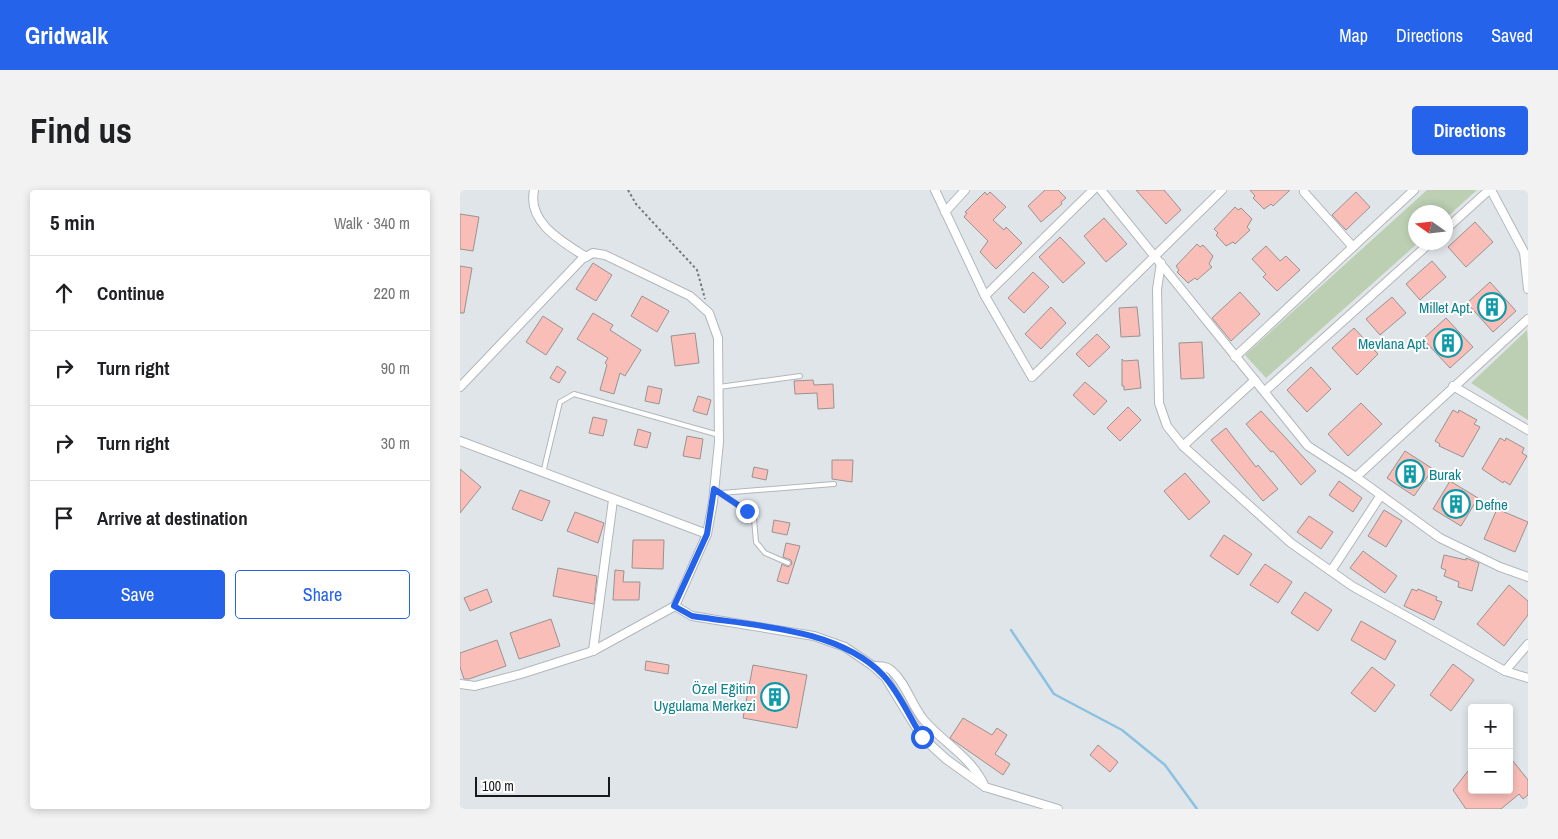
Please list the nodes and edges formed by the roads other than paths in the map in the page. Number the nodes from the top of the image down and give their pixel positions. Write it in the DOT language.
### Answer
graph roads {
  1 [pos="534,190"];
  2 [pos="935,190"];
  3 [pos="964,190"];
  4 [pos="1093,190"];
  5 [pos="1102,190"];
  6 [pos="1222,190"];
  7 [pos="1414,190"];
  8 [pos="1490,190"];
  9 [pos="1304,192"];
  10 [pos="945,212"];
  11 [pos="1453,224"];
  12 [pos="1353,247"];
  13 [pos="1422,250"];
  14 [pos="1156,256"];
  15 [pos="586,257"];
  16 [pos="1161,263"];
  17 [pos="1528,289"];
  18 [pos="985,296"];
  19 [pos="1528,319"];
  20 [pos="1235,357"];
  21 [pos="800,376"];
  22 [pos="1255,380"];
  23 [pos="1453,386"];
  24 [pos="460,387"];
  25 [pos="719,387"];
  26 [pos="1265,391"];
  27 [pos="1528,430"];
  28 [pos="719,435"];
  29 [pos="460,442"];
  30 [pos="1183,446"];
  31 [pos="542,473"];
  32 [pos="1356,477"];
  33 [pos="834,484"];
  34 [pos="717,491"];
  35 [pos="1381,495"];
  36 [pos="613,500"];
  37 [pos="707,534"];
  38 [pos="788,563"];
  39 [pos="1331,571"];
  40 [pos="1528,577"];
  41 [pos="674,606"];
  42 [pos="1528,644"];
  43 [pos="593,650"];
  44 [pos="873,666"];
  45 [pos="1505,671"];
  46 [pos="1528,678"];
  47 [pos="460,684"];
  48 [pos="985,787"];
  49 [pos="1051,807"];
  50 [pos="1058,809"];
  1 -- 15 [label="street"];
  2 -- 10 [label="street"];
  3 -- 10 [label="street"];
  4 -- 18 [label="street"];
  5 -- 14 [label="street"];
  6 -- 14 [label="street"];
  7 -- 12 [label="street"];
  8 -- 11 [label="street"];
  8 -- 17 [label="street"];
  9 -- 12 [label="street"];
  10 -- 18 [label="street"];
  12 -- 20 [label="street"];
  13 -- 26 [label="street"];
  14 -- 16 [label="street"];
  14 -- 18 [label="street"];
  15 -- 24 [label="street"];
  15 -- 25 [label="street"];
  16 -- 20 [label="street"];
  16 -- 30 [label="street"];
  19 -- 23 [label="street"];
  20 -- 22 [label="street"];
  21 -- 25 [label="lane"];
  22 -- 26 [label="street"];
  22 -- 30 [label="street"];
  23 -- 27 [label="street"];
  23 -- 32 [label="street"];
  25 -- 28 [label="street"];
  26 -- 32 [label="street"];
  28 -- 31 [label="lane"];
  28 -- 34 [label="street"];
  29 -- 31 [label="street"];
  30 -- 39 [label="street"];
  31 -- 36 [label="street"];
  32 -- 35 [label="street"];
  33 -- 34 [label="lane"];
  34 -- 37 [label="street"];
  34 -- 38 [label="lane"];
  35 -- 39 [label="street"];
  35 -- 40 [label="street"];
  36 -- 37 [label="street"];
  36 -- 43 [label="street"];
  37 -- 41 [label="street"];
  39 -- 45 [label="street"];
  41 -- 43 [label="street"];
  41 -- 44 [label="street"];
  42 -- 45 [label="street"];
  43 -- 47 [label="street"];
  44 -- 48 [label="street"];
  44 -- 48 [label="street"];
  45 -- 46 [label="street"];
  48 -- 49 [label="street"];
  49 -- 50 [label="street"];
}
